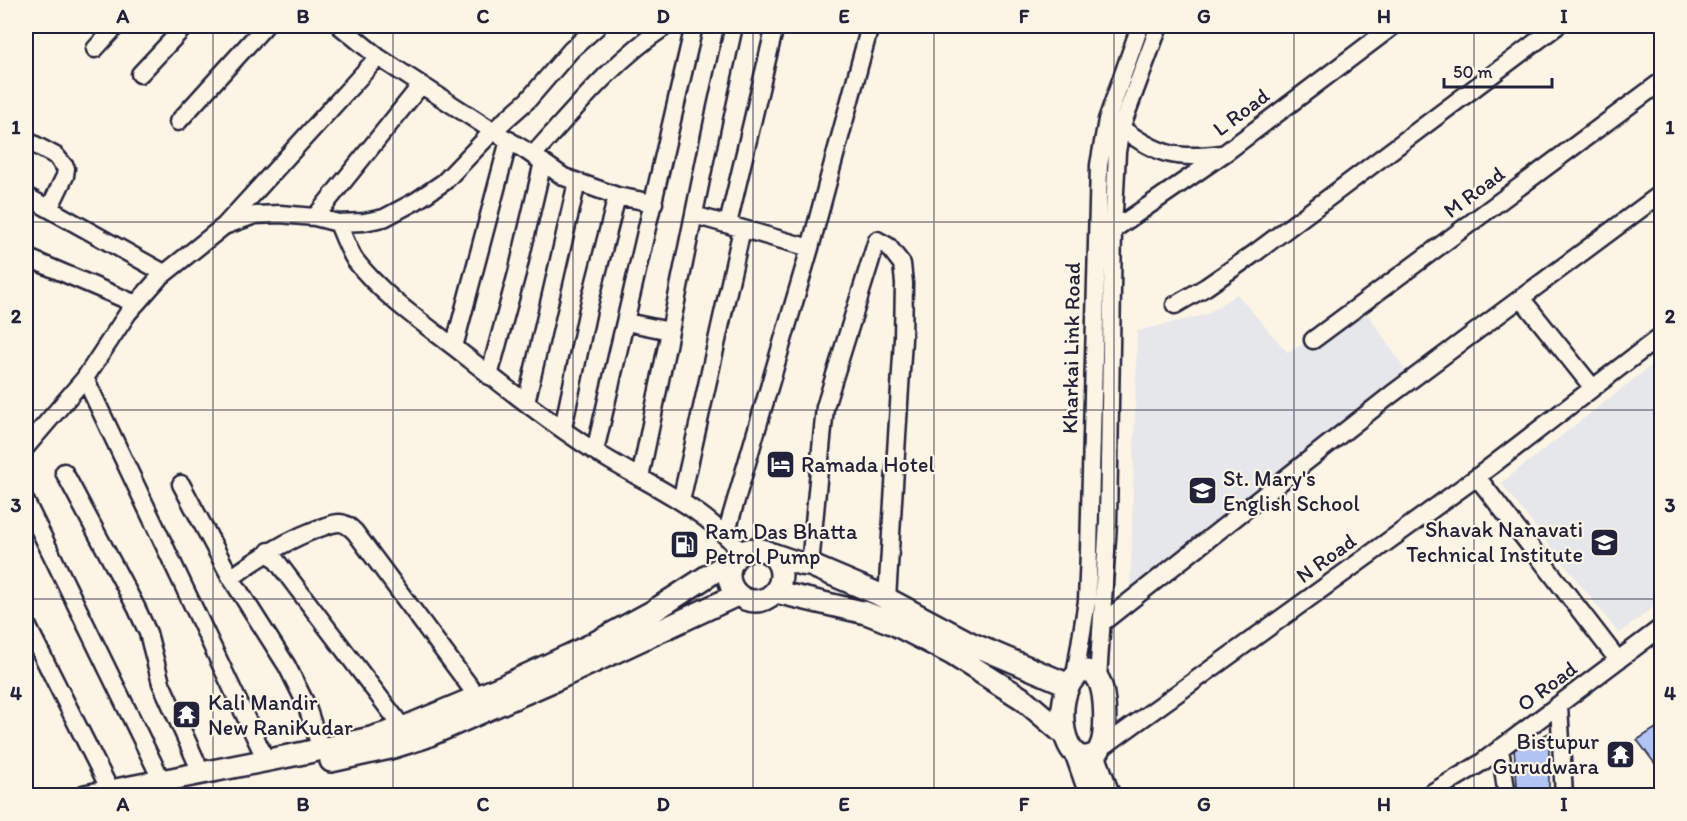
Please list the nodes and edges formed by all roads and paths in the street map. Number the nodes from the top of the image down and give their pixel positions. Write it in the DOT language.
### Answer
graph roads {
  1 [pos="116,26"];
  2 [pos="184,26"];
  3 [pos="265,26"];
  4 [pos="340,26"];
  5 [pos="598,26"];
  6 [pos="666,26"];
  7 [pos="694,26"];
  8 [pos="734,26"];
  9 [pos="775,26"];
  10 [pos="870,26"];
  11 [pos="1140,26"];
  12 [pos="1159,26"];
  13 [pos="1393,26"];
  14 [pos="1557,26"];
  15 [pos="95,49"];
  16 [pos="378,57"];
  17 [pos="140,74"];
  18 [pos="1662,81"];
  19 [pos="421,85"];
  20 [pos="178,122"];
  21 [pos="1121,128"];
  22 [pos="493,131"];
  23 [pos="26,140"];
  24 [pos="509,141"];
  25 [pos="1225,153"];
  26 [pos="538,159"];
  27 [pos="577,182"];
  28 [pos="1662,193"];
  29 [pos="26,196"];
  30 [pos="617,196"];
  31 [pos="654,203"];
  32 [pos="49,209"];
  33 [pos="694,215"];
  34 [pos="315,217"];
  35 [pos="338,223"];
  36 [pos="224,226"];
  37 [pos="735,226"];
  38 [pos="1113,230"];
  39 [pos="810,248"];
  40 [pos="26,257"];
  41 [pos="164,273"];
  42 [pos="1521,298"];
  43 [pos="136,304"];
  44 [pos="1175,305"];
  45 [pos="626,322"];
  46 [pos="670,331"];
  47 [pos="1662,335"];
  48 [pos="1313,340"];
  49 [pos="454,347"];
  50 [pos="489,376"];
  51 [pos="85,378"];
  52 [pos="1593,388"];
  53 [pos="526,403"];
  54 [pos="562,428"];
  55 [pos="28,439"];
  56 [pos="595,451"];
  57 [pos="64,472"];
  58 [pos="1477,477"];
  59 [pos="640,478"];
  60 [pos="182,484"];
  61 [pos="681,501"];
  62 [pos="26,502"];
  63 [pos="726,534"];
  64 [pos="269,551"];
  65 [pos="772,554"];
  66 [pos="737,555"];
  67 [pos="810,565"];
  68 [pos="231,578"];
  69 [pos="776,592"];
  70 [pos="737,595"];
  71 [pos="887,598"];
  72 [pos="26,623"];
  73 [pos="1102,623"];
  74 [pos="1662,627"];
  75 [pos="1618,660"];
  76 [pos="1098,679"];
  77 [pos="1072,681"];
  78 [pos="477,696"];
  79 [pos="1559,705"];
  80 [pos="403,728"];
  81 [pos="1064,734"];
  82 [pos="1500,748"];
  83 [pos="321,749"];
  84 [pos="1090,753"];
  85 [pos="266,760"];
  86 [pos="201,772"];
  87 [pos="157,787"];
  88 [pos="110,790"];
  89 [pos="85,795"];
  90 [pos="1091,795"];
  91 [pos="1109,795"];
  92 [pos="1426,795"];
  93 [pos="1507,795"];
  94 [pos="1564,795"];
  1 -- 15 [label="street"];
  2 -- 17 [label="street"];
  3 -- 20 [label="street"];
  4 -- 16 [label="street"];
  5 -- 22 [label="street"];
  6 -- 26 [label="street"];
  7 -- 31 [label="street"];
  8 -- 33 [label="street"];
  9 -- 37 [label="street"];
  10 -- 39 [label="street"];
  11 -- 77 [label="street, Kharkai Link Road"];
  12 -- 21 [label="street"];
  13 -- 25 [label="street, L Road"];
  14 -- 44 [label="street"];
  16 -- 19 [label="street"];
  16 -- 36 [label="street"];
  18 -- 48 [label="street, M Road"];
  19 -- 22 [label="street"];
  19 -- 34 [label="street"];
  21 -- 25 [label="street"];
  21 -- 38 [label="street"];
  22 -- 24 [label="street"];
  22 -- 35 [label="street"];
  23 -- 32 [label="street"];
  24 -- 26 [label="street"];
  24 -- 49 [label="street"];
  25 -- 38 [label="street, L Road"];
  26 -- 27 [label="street"];
  26 -- 50 [label="street"];
  27 -- 30 [label="street"];
  27 -- 53 [label="street"];
  28 -- 42 [label="street"];
  29 -- 32 [label="street"];
  30 -- 31 [label="street"];
  30 -- 54 [label="street"];
  31 -- 45 [label="street"];
  32 -- 41 [label="street"];
  33 -- 37 [label="street"];
  33 -- 46 [label="street"];
  34 -- 35 [label="street"];
  34 -- 36 [label="street"];
  35 -- 49 [label="street"];
  36 -- 41 [label="street"];
  37 -- 39 [label="street"];
  37 -- 61 [label="street"];
  38 -- 73 [label="street"];
  39 -- 63 [label="street"];
  40 -- 43 [label="street"];
  41 -- 43 [label="street"];
  42 -- 52 [label="street"];
  42 -- 73 [label="street"];
  43 -- 51 [label="street"];
  45 -- 46 [label="street"];
  45 -- 56 [label="street"];
  46 -- 59 [label="street"];
  47 -- 52 [label="street, N Road"];
  49 -- 50 [label="street"];
  50 -- 53 [label="street"];
  51 -- 55 [label="street"];
  51 -- 85 [label="street"];
  52 -- 58 [label="street, N Road"];
  53 -- 54 [label="street"];
  54 -- 56 [label="street"];
  56 -- 59 [label="street"];
  57 -- 86 [label="street"];
  58 -- 75 [label="street"];
  58 -- 84 [label="street, N Road"];
  59 -- 61 [label="street"];
  60 -- 68 [label="street"];
  61 -- 63 [label="street"];
  62 -- 87 [label="street"];
  63 -- 66 [label="street"];
  64 -- 68 [label="street"];
  64 -- 78 [label="street"];
  64 -- 80 [label="street"];
  65 -- 66 [label="main road"];
  65 -- 67 [label="main road"];
  65 -- 69 [label="main road"];
  66 -- 70 [label="main road"];
  66 -- 78 [label="main road"];
  67 -- 71 [label="main road"];
  67 -- 71 [label="street"];
  68 -- 83 [label="street"];
  69 -- 70 [label="main road"];
  69 -- 81 [label="main road"];
  70 -- 87 [label="main road"];
  71 -- 77 [label="main road"];
  72 -- 88 [label="street"];
  73 -- 76 [label="street"];
  74 -- 75 [label="street, O Road"];
  75 -- 79 [label="street, O Road"];
  76 -- 77 [label="main road"];
  76 -- 84 [label="main road"];
  77 -- 81 [label="main road"];
  78 -- 80 [label="main road"];
  79 -- 82 [label="street, O Road"];
  79 -- 94 [label="street"];
  80 -- 83 [label="main road"];
  81 -- 84 [label="main road"];
  82 -- 92 [label="street, O Road"];
  82 -- 93 [label="street"];
  83 -- 85 [label="main road"];
  84 -- 90 [label="main road"];
  84 -- 91 [label="main road"];
  85 -- 86 [label="main road"];
  86 -- 87 [label="main road"];
  87 -- 88 [label="main road"];
  88 -- 89 [label="main road"];
}
